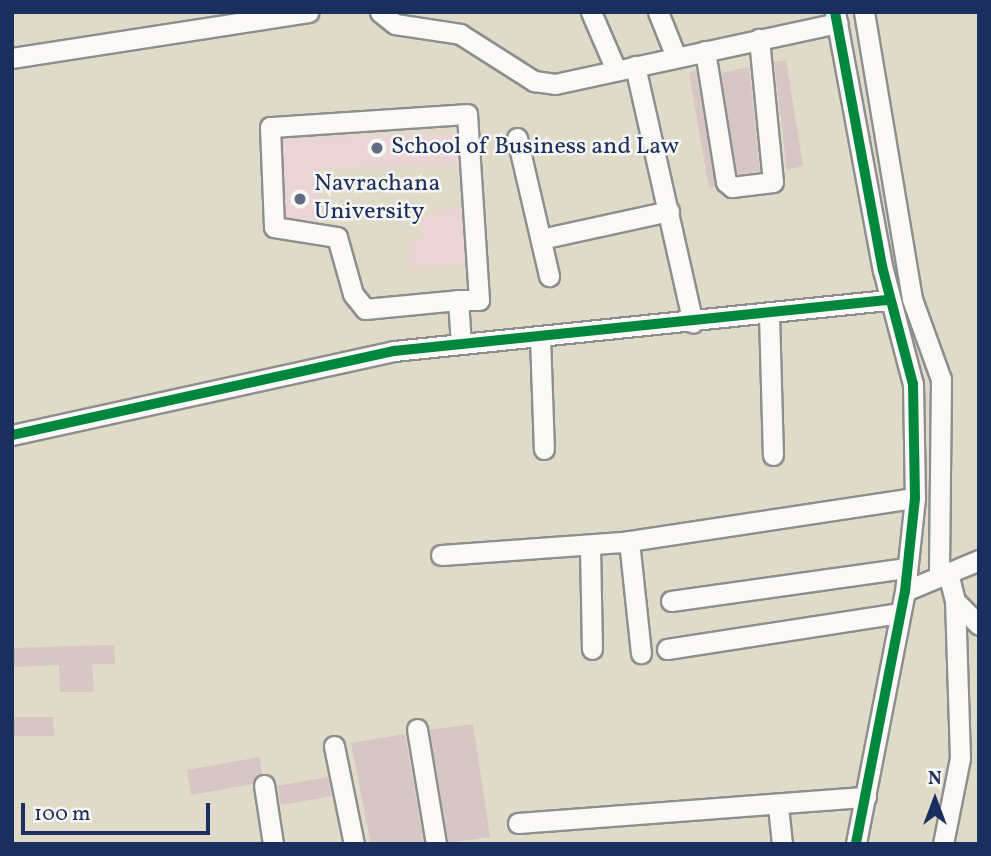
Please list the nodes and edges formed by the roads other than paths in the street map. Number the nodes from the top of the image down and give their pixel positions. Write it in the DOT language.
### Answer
graph roads {
  1 [pos="308,12"];
  2 [pos="380,12"];
  3 [pos="592,12"];
  4 [pos="658,12"];
  5 [pos="864,12"];
  6 [pos="836,18"];
  7 [pos="759,39"];
  8 [pos="705,51"];
  9 [pos="676,57"];
  10 [pos="12,58"];
  11 [pos="626,68"];
  12 [pos="517,138"];
  13 [pos="669,211"];
  14 [pos="541,239"];
  15 [pos="549,276"];
  16 [pos="458,300"];
  17 [pos="889,300"];
  18 [pos="769,314"];
  19 [pos="693,323"];
  20 [pos="540,337"];
  21 [pos="461,344"];
  22 [pos="12,435"];
  23 [pos="544,449"];
  24 [pos="773,455"];
  25 [pos="915,498"];
  26 [pos="629,541"];
  27 [pos="590,545"];
  28 [pos="979,548"];
  29 [pos="441,555"];
  30 [pos="907,568"];
  31 [pos="958,568"];
  32 [pos="905,591"];
  33 [pos="671,601"];
  34 [pos="955,601"];
  35 [pos="901,613"];
  36 [pos="979,625"];
  37 [pos="592,649"];
  38 [pos="667,649"];
  39 [pos="641,653"];
  40 [pos="417,729"];
  41 [pos="334,746"];
  42 [pos="264,785"];
  43 [pos="866,797"];
  44 [pos="778,807"];
  45 [pos="518,823"];
  46 [pos="273,844"];
  47 [pos="354,844"];
  48 [pos="436,844"];
  49 [pos="782,844"];
  50 [pos="856,844"];
  51 [pos="943,844"];
  1 -- 10 [label="street"];
  2 -- 11 [label="street"];
  3 -- 11 [label="street"];
  4 -- 9 [label="street"];
  5 -- 31 [label="street"];
  6 -- 7 [label="street"];
  6 -- 17 [label="street"];
  7 -- 8 [label="street"];
  7 -- 8 [label="street"];
  8 -- 9 [label="street"];
  9 -- 11 [label="street"];
  11 -- 13 [label="street"];
  12 -- 14 [label="street"];
  13 -- 14 [label="street"];
  13 -- 19 [label="street"];
  14 -- 15 [label="street"];
  16 -- 16 [label="street"];
  16 -- 21 [label="street"];
  17 -- 18 [label="street"];
  17 -- 25 [label="street"];
  18 -- 19 [label="street"];
  18 -- 24 [label="street"];
  19 -- 20 [label="street"];
  20 -- 21 [label="street"];
  20 -- 23 [label="street"];
  21 -- 22 [label="street"];
  25 -- 26 [label="street"];
  25 -- 30 [label="street"];
  26 -- 27 [label="street"];
  26 -- 39 [label="street"];
  27 -- 29 [label="street"];
  27 -- 37 [label="street"];
  28 -- 31 [label="street"];
  30 -- 32 [label="street"];
  30 -- 33 [label="street"];
  31 -- 32 [label="street"];
  31 -- 34 [label="street"];
  32 -- 35 [label="street"];
  34 -- 36 [label="street"];
  34 -- 51 [label="street"];
  35 -- 38 [label="street"];
  35 -- 43 [label="street"];
  40 -- 48 [label="street"];
  41 -- 47 [label="street"];
  42 -- 46 [label="street"];
  43 -- 44 [label="street"];
  43 -- 50 [label="street"];
  44 -- 45 [label="street"];
  44 -- 49 [label="street"];
}
